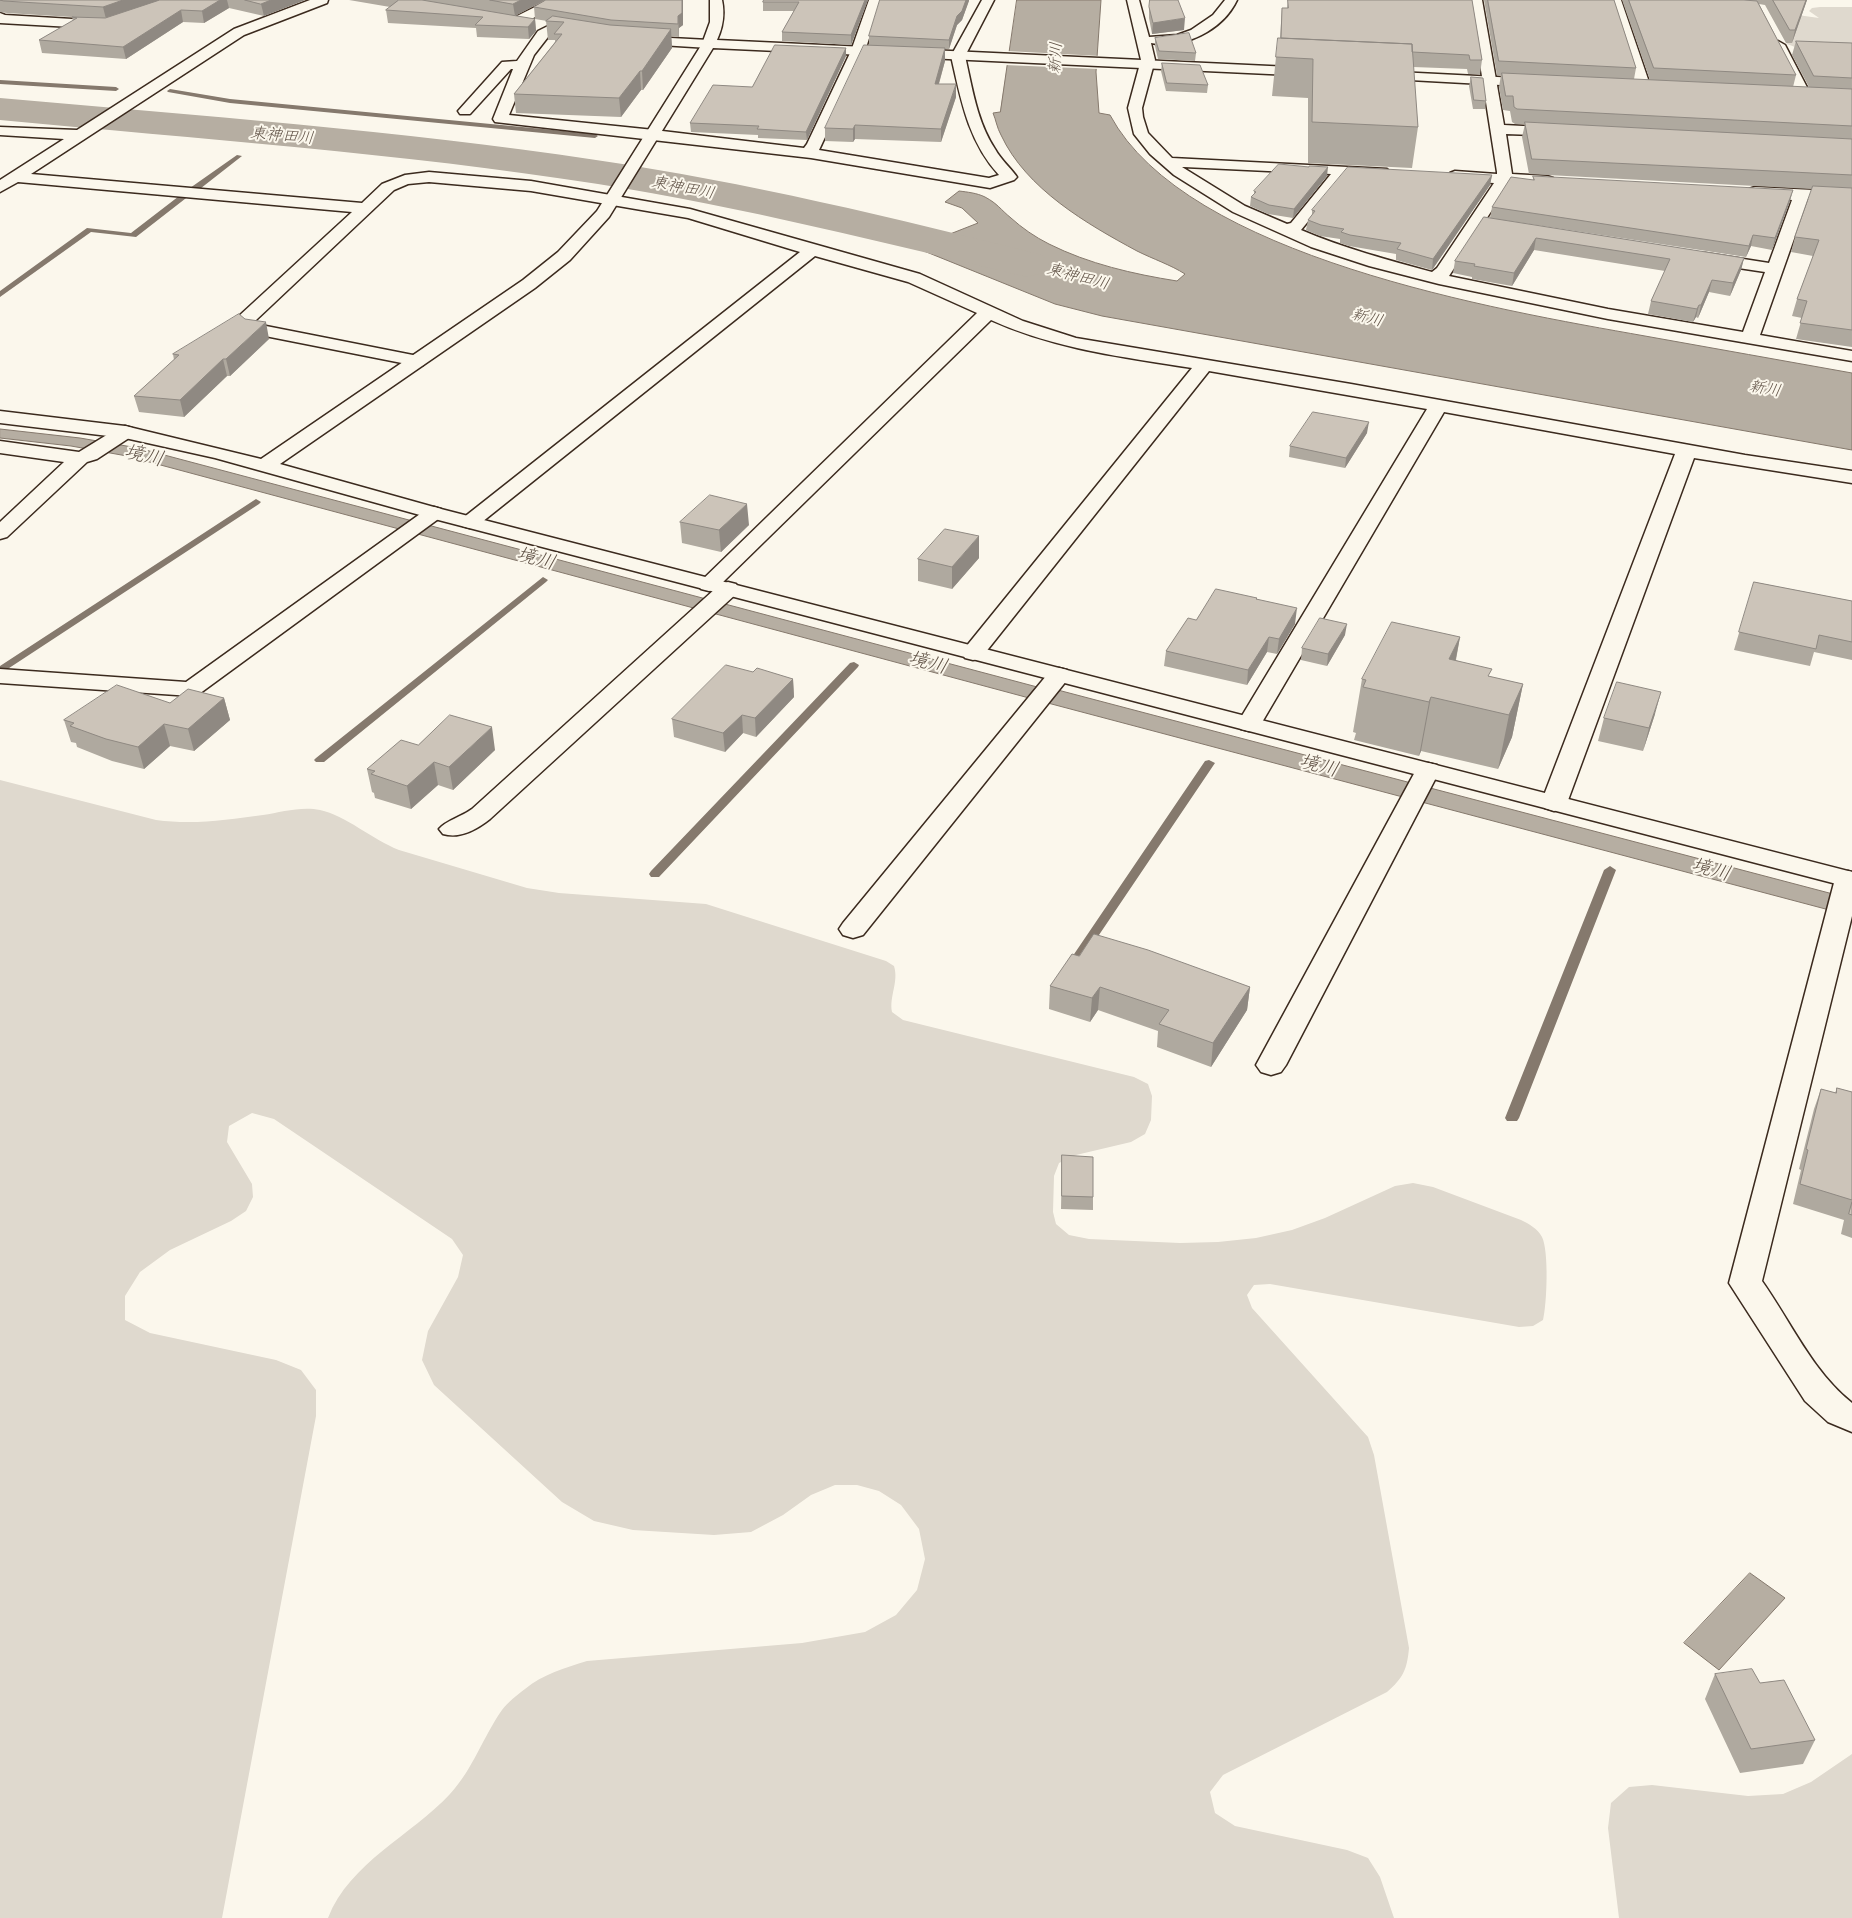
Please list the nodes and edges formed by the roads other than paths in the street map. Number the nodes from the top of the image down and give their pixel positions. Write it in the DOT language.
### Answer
graph roads {
  1 [pos="179,0"];
  2 [pos="322,0"];
  3 [pos="558,0"];
  4 [pos="716,0"];
  5 [pos="875,0"];
  6 [pos="988,0"];
  7 [pos="1133,0"];
  8 [pos="1231,0"];
  9 [pos="1476,0"];
  10 [pos="1615,0"];
  11 [pos="16,8"];
  12 [pos="0,12"];
  13 [pos="0,17"];
  14 [pos="1772,34"];
  15 [pos="620,39"];
  16 [pos="1142,40"];
  17 [pos="709,44"];
  18 [pos="1780,49"];
  19 [pos="1798,50"];
  20 [pos="858,51"];
  21 [pos="958,56"];
  22 [pos="1148,64"];
  23 [pos="524,65"];
  24 [pos="1330,73"];
  25 [pos="1369,75"];
  26 [pos="1489,81"];
  27 [pos="1552,84"];
  28 [pos="1626,87"];
  29 [pos="1784,94"];
  30 [pos="465,111"];
  31 [pos="1497,129"];
  32 [pos="0,131"];
  33 [pos="1576,133"];
  34 [pos="82,134"];
  35 [pos="654,134"];
  36 [pos="808,152"];
  37 [pos="1169,164"];
  38 [pos="1339,170"];
  39 [pos="1397,173"];
  40 [pos="1435,175"];
  41 [pos="15,177"];
  42 [pos="1503,178"];
  43 [pos="1561,182"];
  44 [pos="0,187"];
  45 [pos="1738,191"];
  46 [pos="1797,194"];
  47 [pos="614,197"];
  48 [pos="1852,197"];
  49 [pos="366,208"];
  50 [pos="1477,222"];
  51 [pos="1496,225"];
  52 [pos="1284,230"];
  53 [pos="812,250"];
  54 [pos="1688,255"];
  55 [pos="1775,268"];
  56 [pos="1435,278"];
  57 [pos="990,312"];
  58 [pos="1749,339"];
  59 [pos="1852,356"];
  60 [pos="417,361"];
  61 [pos="1204,365"];
  62 [pos="1438,406"];
  63 [pos="0,417"];
  64 [pos="119,436"];
  65 [pos="0,447"];
  66 [pos="1687,450"];
  67 [pos="86,456"];
  68 [pos="264,466"];
  69 [pos="1852,477"];
  70 [pos="429,516"];
  71 [pos="470,522"];
  72 [pos="0,534"];
  73 [pos="719,590"];
  74 [pos="973,653"];
  75 [pos="0,676"];
  76 [pos="1055,679"];
  77 [pos="1250,724"];
  78 [pos="1420,785"];
  79 [pos="1554,803"];
  80 [pos="452,829"];
  81 [pos="1846,892"];
  82 [pos="853,929"];
  83 [pos="1271,1065"];
  84 [pos="1852,1418"];
  1 -- 13 [label="street"];
  2 -- 34 [label="street"];
  3 -- 23 [label="street"];
  4 -- 17 [label="street"];
  5 -- 20 [label="street"];
  6 -- 21 [label="street"];
  7 -- 16 [label="street"];
  8 -- 16 [label="street"];
  9 -- 26 [label="street"];
  10 -- 28 [label="street"];
  11 -- 12 [label="street"];
  14 -- 18 [label="street"];
  15 -- 17 [label="street"];
  16 -- 22 [label="street"];
  17 -- 20 [label="street"];
  17 -- 35 [label="street"];
  18 -- 19 [label="street"];
  18 -- 29 [label="street"];
  20 -- 21 [label="street"];
  20 -- 36 [label="street"];
  21 -- 22 [label="street"];
  21 -- 36 [label="street"];
  22 -- 24 [label="street"];
  22 -- 37 [label="street"];
  23 -- 30 [label="street"];
  23 -- 35 [label="street"];
  25 -- 26 [label="street"];
  26 -- 27 [label="street"];
  26 -- 31 [label="street"];
  31 -- 33 [label="street"];
  31 -- 42 [label="street"];
  32 -- 34 [label="street"];
  34 -- 41 [label="street"];
  35 -- 36 [label="street"];
  35 -- 47 [label="street"];
  37 -- 38 [label="street"];
  37 -- 52 [label="street"];
  38 -- 39 [label="street"];
  38 -- 52 [label="street"];
  40 -- 42 [label="street"];
  41 -- 44 [label="street"];
  41 -- 49 [label="street"];
  42 -- 43 [label="street"];
  42 -- 50 [label="street"];
  45 -- 46 [label="street"];
  46 -- 48 [label="street"];
  46 -- 55 [label="street"];
  47 -- 49 [label="street"];
  47 -- 53 [label="street"];
  47 -- 60 [label="street"];
  49 -- 60 [label="street"];
  50 -- 51 [label="street"];
  50 -- 56 [label="street"];
  52 -- 56 [label="street"];
  53 -- 57 [label="street"];
  53 -- 71 [label="street"];
  54 -- 55 [label="street"];
  55 -- 58 [label="street"];
  56 -- 58 [label="street"];
  57 -- 61 [label="street"];
  57 -- 73 [label="street"];
  58 -- 59 [label="street"];
  60 -- 68 [label="street"];
  61 -- 62 [label="street"];
  61 -- 74 [label="street"];
  62 -- 66 [label="street"];
  62 -- 77 [label="street"];
  63 -- 64 [label="street"];
  64 -- 67 [label="street"];
  64 -- 68 [label="street"];
  65 -- 67 [label="street"];
  66 -- 69 [label="street"];
  66 -- 79 [label="street"];
  67 -- 72 [label="street"];
  68 -- 70 [label="street"];
  70 -- 71 [label="street"];
  70 -- 75 [label="street"];
  71 -- 73 [label="street"];
  73 -- 74 [label="street"];
  73 -- 80 [label="street"];
  74 -- 76 [label="street"];
  76 -- 77 [label="street"];
  76 -- 82 [label="street"];
  77 -- 78 [label="street"];
  78 -- 79 [label="street"];
  78 -- 83 [label="street"];
  79 -- 81 [label="street"];
  81 -- 84 [label="street"];
}
